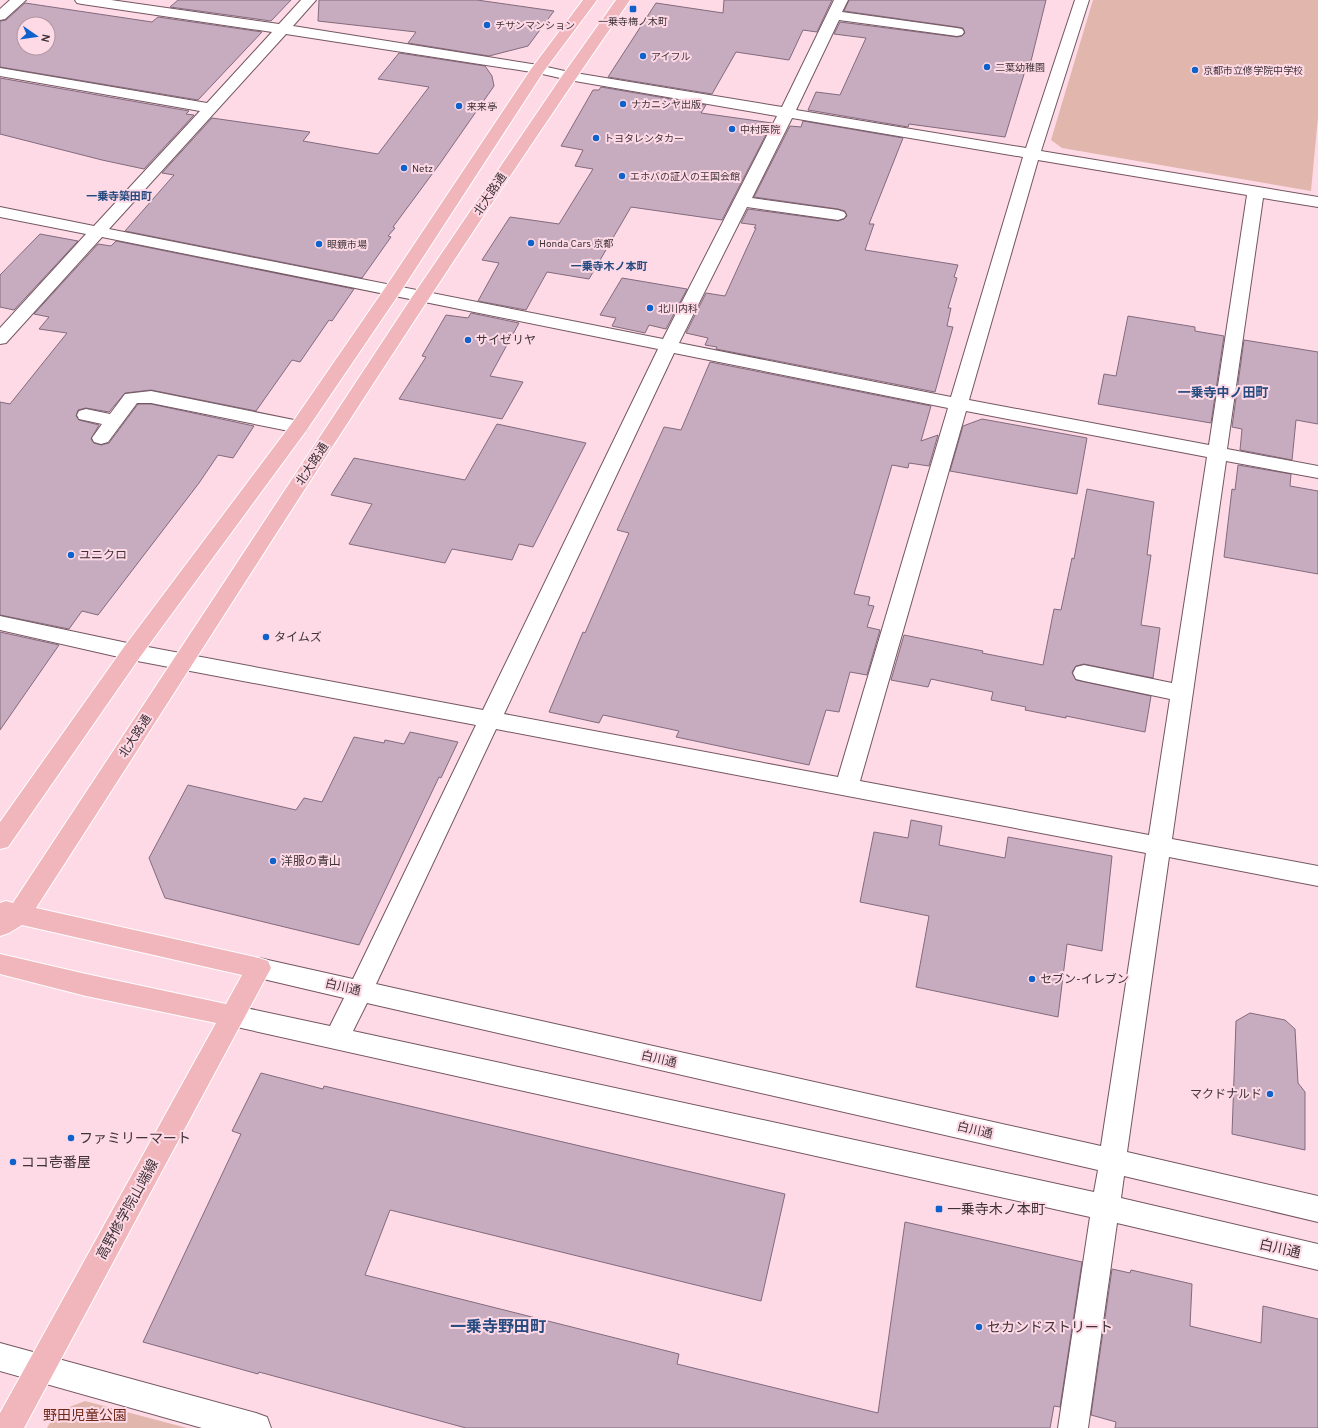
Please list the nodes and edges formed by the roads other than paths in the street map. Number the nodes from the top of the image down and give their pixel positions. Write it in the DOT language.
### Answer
graph roads {
  1 [pos="18,0"];
  2 [pos="82,0"];
  3 [pos="308,0"];
  4 [pos="590,0"];
  5 [pos="623,0"];
  6 [pos="841,0"];
  7 [pos="1082,0"];
  8 [pos="834,15"];
  9 [pos="0,16"];
  10 [pos="282,28"];
  11 [pos="957,32"];
  12 [pos="538,69"];
  13 [pos="0,72"];
  14 [pos="569,76"];
  15 [pos="210,108"];
  16 [pos="787,112"];
  17 [pos="1032,153"];
  18 [pos="1256,191"];
  19 [pos="742,201"];
  20 [pos="1318,202"];
  21 [pos="0,212"];
  22 [pos="838,215"];
  23 [pos="97,233"];
  24 [pos="392,291"];
  25 [pos="421,297"];
  26 [pos="0,339"];
  27 [pos="668,347"];
  28 [pos="958,404"];
  29 [pos="86,415"];
  30 [pos="114,420"];
  31 [pos="299,427"];
  32 [pos="101,438"];
  33 [pos="1217,452"];
  34 [pos="1318,472"];
  35 [pos="0,623"];
  36 [pos="132,652"];
  37 [pos="183,661"];
  38 [pos="1084,673"];
  39 [pos="1181,693"];
  40 [pos="489,719"];
  41 [pos="847,786"];
  42 [pos="0,840"];
  43 [pos="1158,845"];
  44 [pos="1318,876"];
  45 [pos="6,917"];
  46 [pos="0,964"];
  47 [pos="258,968"];
  48 [pos="360,991"];
  49 [pos="232,1016"];
  50 [pos="337,1039"];
  51 [pos="1112,1161"];
  52 [pos="1105,1206"];
  53 [pos="1318,1209"];
  54 [pos="1318,1257"];
  55 [pos="0,1357"];
  56 [pos="41,1368"];
  57 [pos="8,1428"];
  58 [pos="256,1428"];
  59 [pos="1073,1428"];
  1 -- 9 [label="street"];
  2 -- 10 [label="street"];
  3 -- 10 [label="street"];
  4 -- 12 [label="main road"];
  5 -- 14 [label="main road, 北大路通"];
  6 -- 8 [label="street"];
  7 -- 17 [label="street"];
  8 -- 11 [label="street"];
  8 -- 16 [label="street"];
  10 -- 12 [label="street"];
  10 -- 15 [label="street"];
  12 -- 14 [label="street"];
  12 -- 24 [label="main road"];
  13 -- 15 [label="street"];
  14 -- 16 [label="street"];
  14 -- 25 [label="main road, 北大路通"];
  15 -- 23 [label="street"];
  16 -- 17 [label="street"];
  16 -- 19 [label="street"];
  17 -- 18 [label="street"];
  17 -- 28 [label="street"];
  18 -- 20 [label="street"];
  18 -- 33 [label="street"];
  19 -- 22 [label="street"];
  19 -- 27 [label="street"];
  21 -- 23 [label="street"];
  23 -- 24 [label="street"];
  23 -- 26 [label="street"];
  24 -- 25 [label="street"];
  24 -- 31 [label="main road"];
  25 -- 27 [label="street"];
  25 -- 37 [label="main road, 北大路通"];
  27 -- 28 [label="street"];
  27 -- 40 [label="street"];
  28 -- 33 [label="street"];
  28 -- 41 [label="street"];
  29 -- 30 [label="street"];
  30 -- 31 [label="street"];
  30 -- 32 [label="street"];
  31 -- 36 [label="main road"];
  33 -- 34 [label="street"];
  33 -- 39 [label="street"];
  35 -- 36 [label="street"];
  36 -- 37 [label="street"];
  36 -- 42 [label="main road"];
  37 -- 40 [label="street"];
  37 -- 45 [label="main road, 北大路通"];
  38 -- 39 [label="street"];
  39 -- 43 [label="street"];
  40 -- 41 [label="street"];
  40 -- 48 [label="street"];
  41 -- 43 [label="street"];
  43 -- 44 [label="street"];
  43 -- 51 [label="street"];
  45 -- 47 [label="main road, 白川通"];
  46 -- 49 [label="main road, 白川通"];
  47 -- 48 [label="street, 白川通"];
  47 -- 49 [label="main road, 高野修学院山端線"];
  48 -- 50 [label="street"];
  48 -- 51 [label="street, 白川通"];
  49 -- 50 [label="street, 白川通"];
  49 -- 56 [label="main road, 高野修学院山端線"];
  50 -- 52 [label="street, 白川通"];
  51 -- 52 [label="street"];
  51 -- 53 [label="street, 白川通"];
  52 -- 54 [label="street, 白川通"];
  52 -- 59 [label="street"];
  55 -- 56 [label="street"];
  56 -- 57 [label="main road, 高野修学院山端線"];
  56 -- 58 [label="street"];
}
